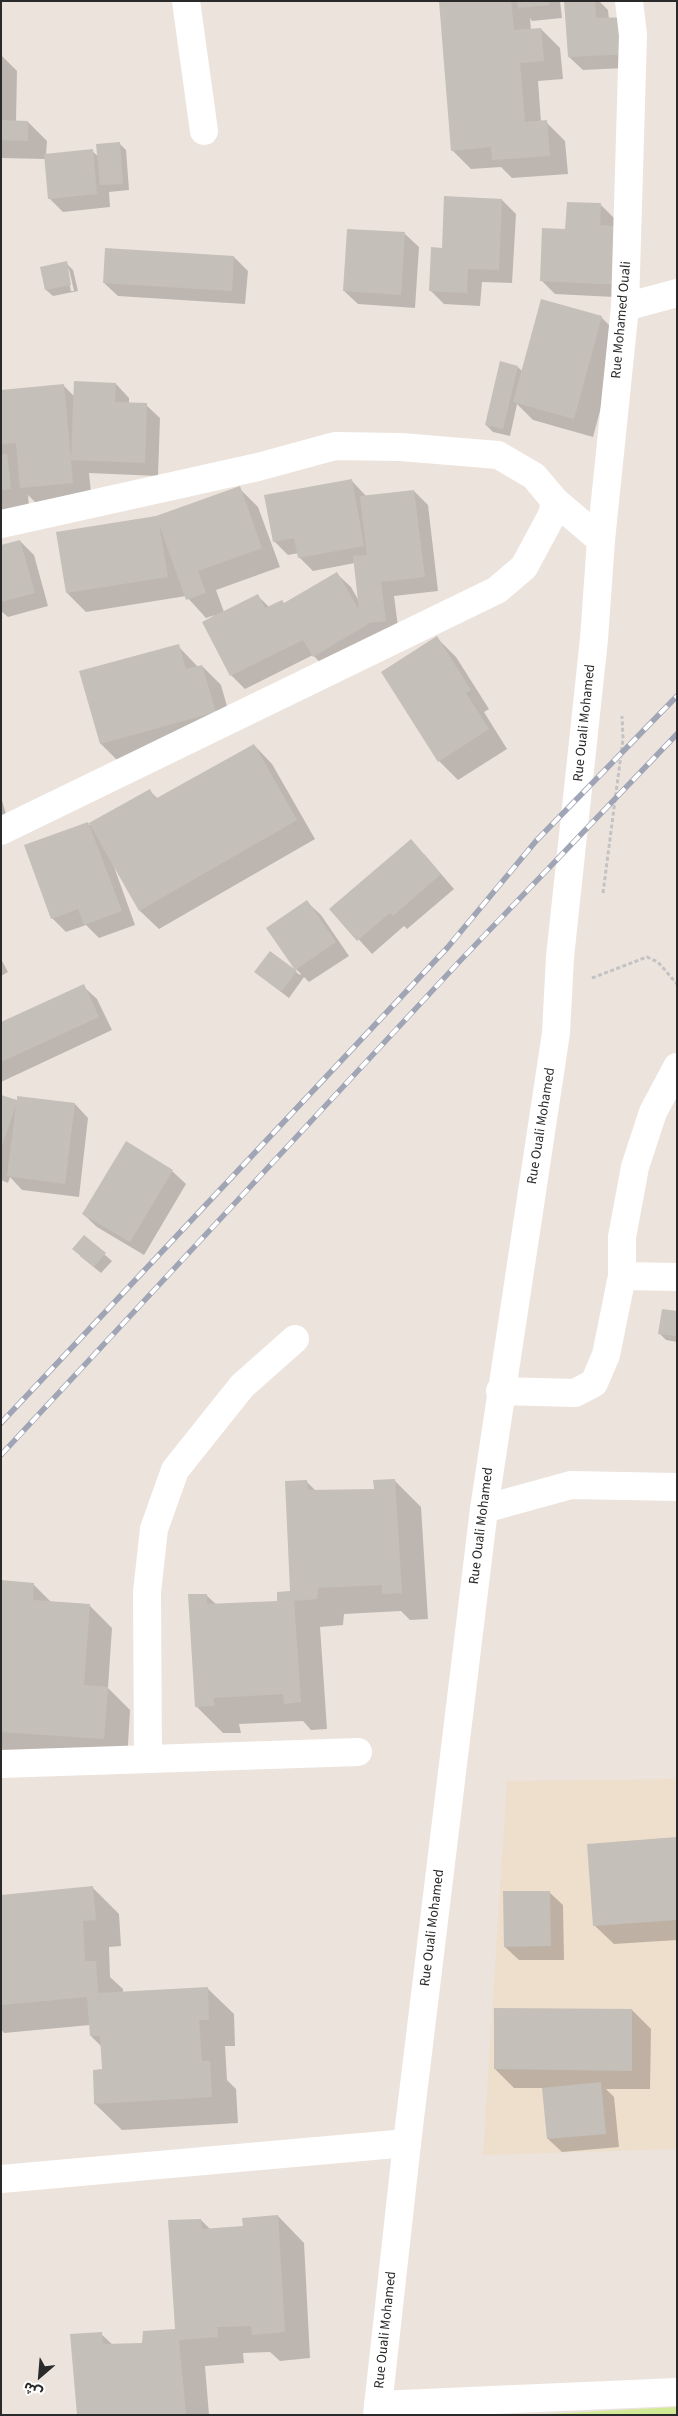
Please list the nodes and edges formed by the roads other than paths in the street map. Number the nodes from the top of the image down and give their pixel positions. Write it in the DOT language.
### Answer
graph roads {
  1 [pos="186,1"];
  2 [pos="629,1"];
  3 [pos="204,130"];
  4 [pos="677,293"];
  5 [pos="625,307"];
  6 [pos="555,501"];
  7 [pos="1,524"];
  8 [pos="600,540"];
  9 [pos="594,639"];
  10 [pos="1,831"];
  11 [pos="677,1067"];
  12 [pos="622,1276"];
  13 [pos="677,1276"];
  14 [pos="295,1339"];
  15 [pos="500,1391"];
  16 [pos="677,1487"];
  17 [pos="484,1509"];
  18 [pos="358,1752"];
  19 [pos="148,1759"];
  20 [pos="1,1764"];
  21 [pos="406,2143"];
  22 [pos="1,2179"];
  23 [pos="677,2392"];
  24 [pos="377,2410"];
  1 -- 3 [label="street"];
  2 -- 5 [label="street, Rue Mohamed Ouali"];
  4 -- 5 [label="street"];
  5 -- 8 [label="street, Rue Mohamed Ouali"];
  6 -- 7 [label="street"];
  6 -- 8 [label="street"];
  6 -- 10 [label="street"];
  8 -- 9 [label="street, Rue Mohamed Ouali"];
  9 -- 15 [label="street, Rue Ouali Mohamed"];
  11 -- 12 [label="street"];
  12 -- 13 [label="street"];
  12 -- 15 [label="street"];
  14 -- 19 [label="street"];
  15 -- 17 [label="street, Rue Ouali Mohamed"];
  16 -- 17 [label="street"];
  17 -- 21 [label="street, Rue Ouali Mohamed"];
  18 -- 19 [label="street"];
  19 -- 20 [label="street"];
  21 -- 22 [label="street"];
  21 -- 24 [label="street, Rue Ouali Mohamed"];
  23 -- 24 [label="street"];
}
